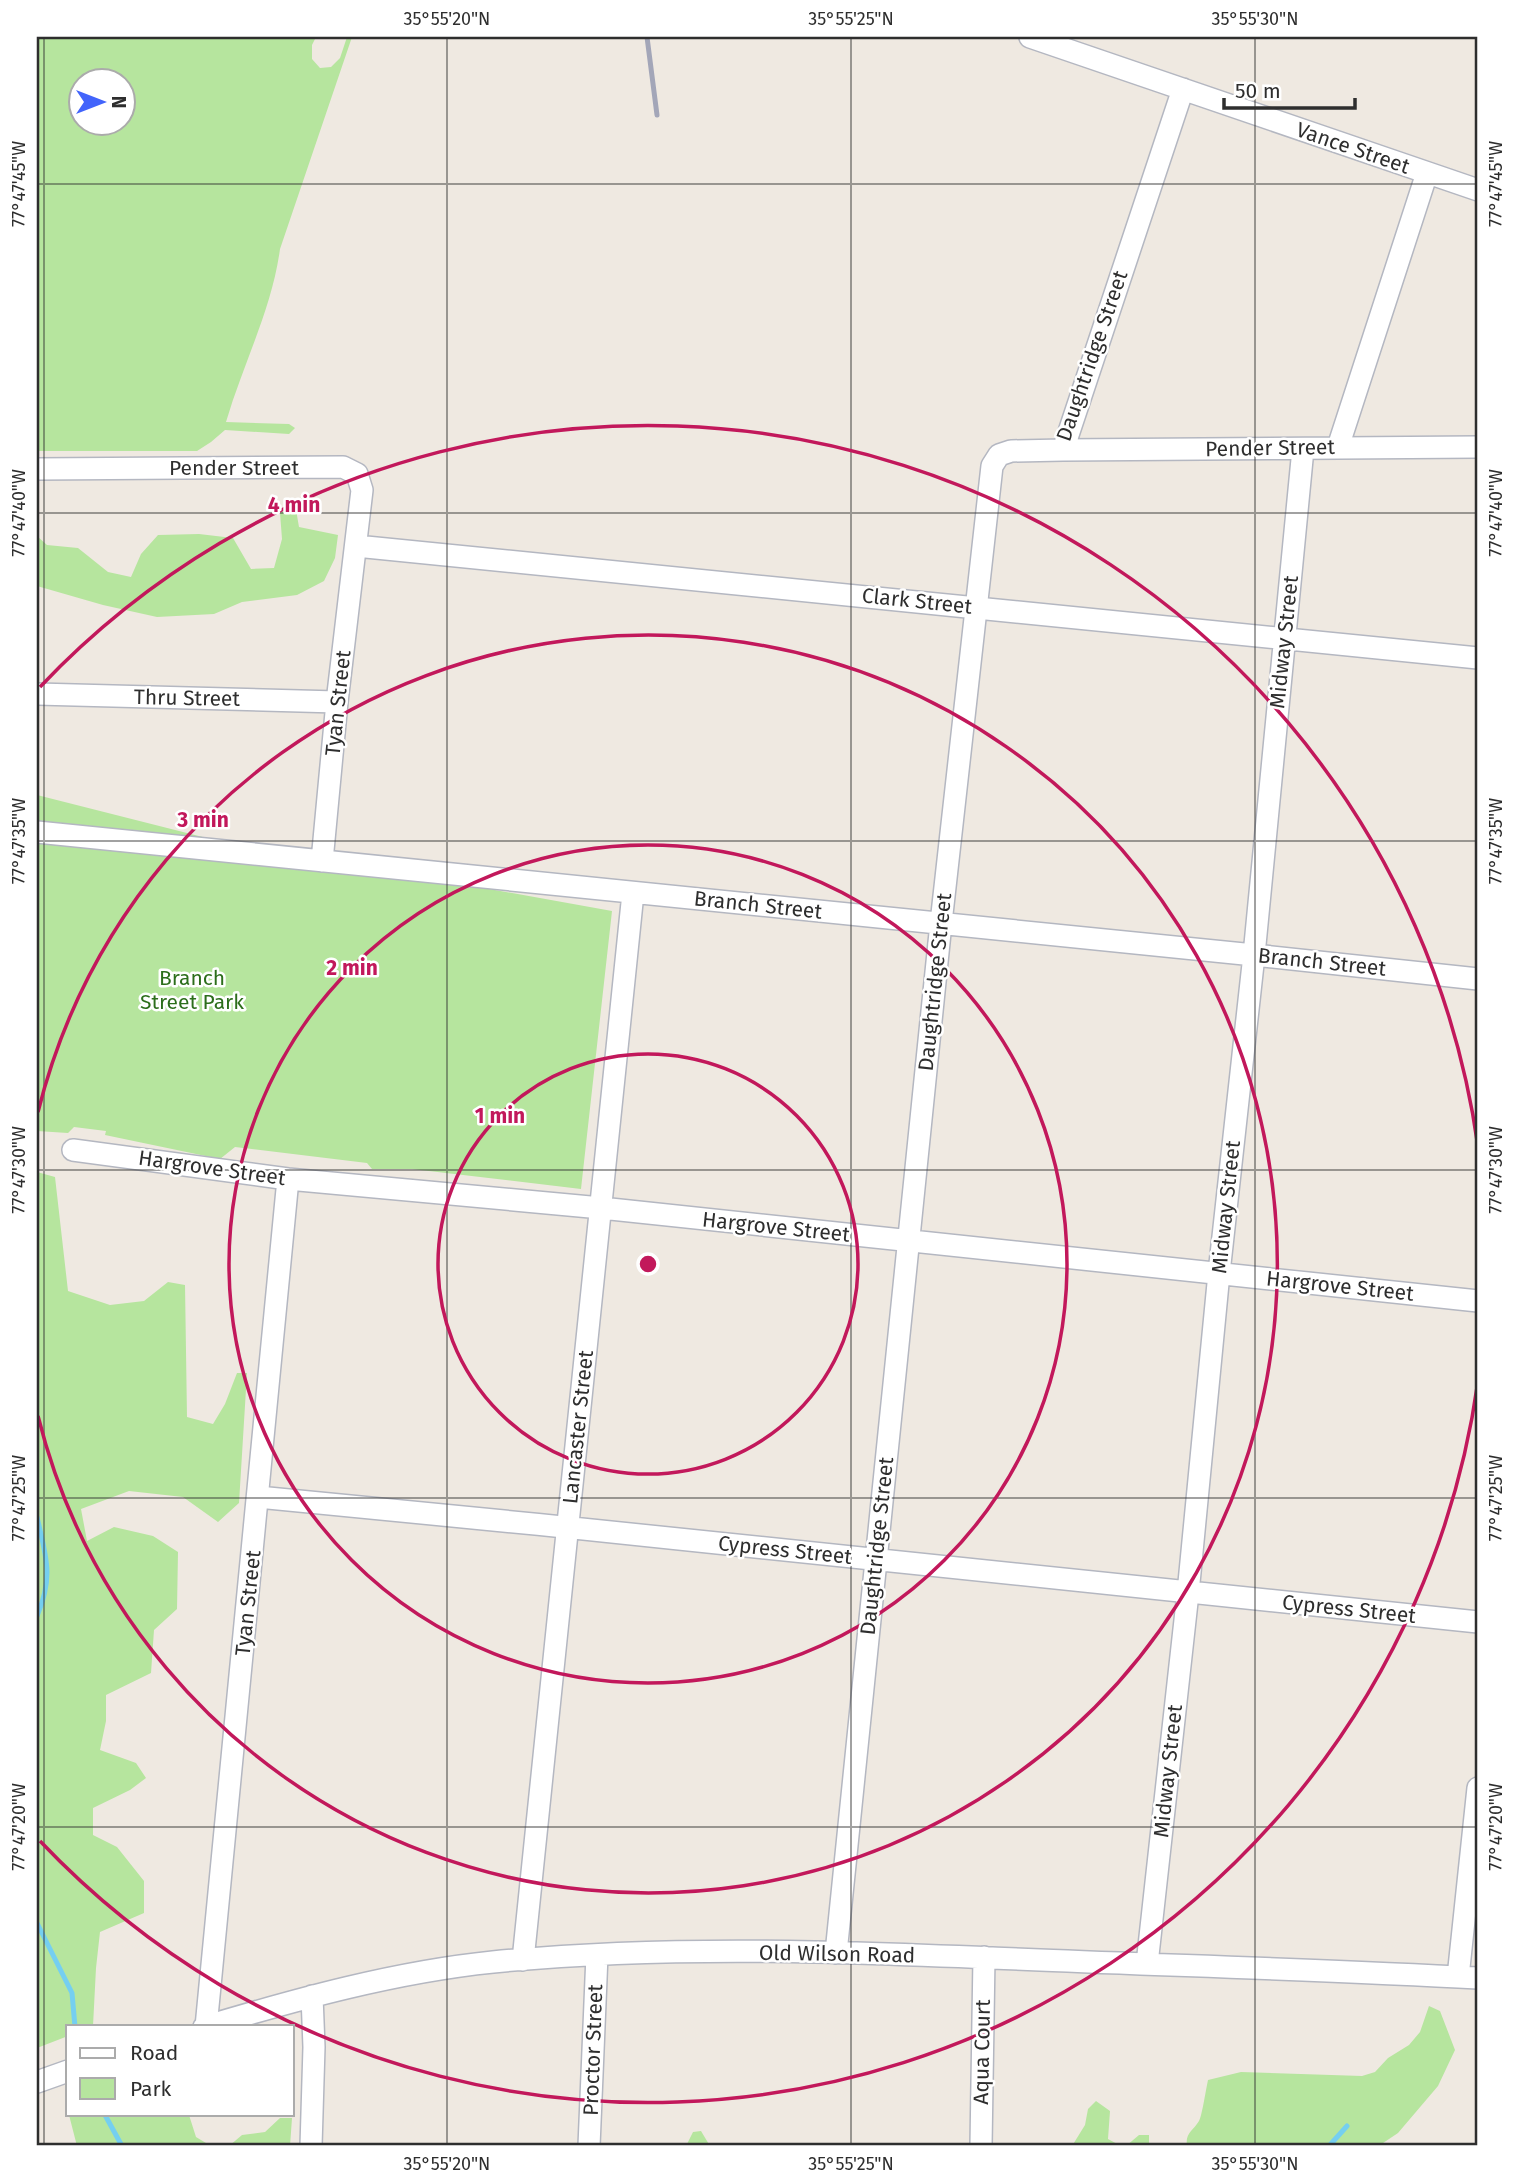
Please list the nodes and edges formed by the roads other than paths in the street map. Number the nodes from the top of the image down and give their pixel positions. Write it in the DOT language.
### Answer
graph roads {
  1 [pos="1030,37"];
  2 [pos="1184,89"];
  3 [pos="1427,173"];
  4 [pos="1478,190"];
  5 [pos="1338,447"];
  6 [pos="1478,447"];
  7 [pos="1303,449"];
  8 [pos="1063,450"];
  9 [pos="37,469"];
  10 [pos="356,546"];
  11 [pos="975,607"];
  12 [pos="1284,639"];
  13 [pos="1478,658"];
  14 [pos="37,694"];
  15 [pos="337,702"];
  16 [pos="37,832"];
  17 [pos="322,861"];
  18 [pos="633,893"];
  19 [pos="941,923"];
  20 [pos="1254,955"];
  21 [pos="1478,979"];
  22 [pos="74,1150"];
  23 [pos="288,1179"];
  24 [pos="601,1208"];
  25 [pos="909,1241"];
  26 [pos="1219,1273"];
  27 [pos="1478,1301"];
  28 [pos="258,1497"];
  29 [pos="568,1526"];
  30 [pos="876,1560"];
  31 [pos="1188,1593"];
  32 [pos="1478,1622"];
  33 [pos="1478,1788"];
  34 [pos="836,1953"];
  35 [pos="597,1955"];
  36 [pos="984,1957"];
  37 [pos="523,1960"];
  38 [pos="1147,1964"];
  39 [pos="1468,1978"];
  40 [pos="312,1996"];
  41 [pos="205,2025"];
  42 [pos="212,2025"];
  43 [pos="66,2072"];
  44 [pos="37,2082"];
  45 [pos="311,2146"];
  46 [pos="589,2146"];
  47 [pos="981,2146"];
  1 -- 2 [label="street, Vance Street"];
  2 -- 3 [label="street, Vance Street"];
  2 -- 8 [label="street, Daughtridge Street"];
  3 -- 4 [label="street, Vance Street"];
  3 -- 5 [label="street"];
  5 -- 6 [label="street, Pender Street"];
  5 -- 7 [label="street, Pender Street"];
  7 -- 8 [label="street, Pender Street"];
  7 -- 12 [label="street, Midway Street"];
  8 -- 11 [label="street, Daughtridge Street"];
  9 -- 10 [label="street, Pender Street"];
  10 -- 11 [label="street, Clark Street"];
  10 -- 15 [label="street, Tyan Street"];
  11 -- 12 [label="street, Clark Street"];
  11 -- 19 [label="street, Daughtridge Street"];
  12 -- 13 [label="street, Clark Street"];
  12 -- 20 [label="street, Midway Street"];
  14 -- 15 [label="street, Thru Street"];
  15 -- 17 [label="street, Tyan Street"];
  16 -- 17 [label="street, Branch Street"];
  17 -- 18 [label="street, Branch Street"];
  18 -- 19 [label="street, Branch Street"];
  18 -- 24 [label="street, Lancaster Street"];
  19 -- 20 [label="street, Branch Street"];
  19 -- 25 [label="street, Daughtridge Street"];
  20 -- 21 [label="street, Branch Street"];
  20 -- 26 [label="street, Midway Street"];
  22 -- 23 [label="street, Hargrove Street"];
  23 -- 24 [label="street, Hargrove Street"];
  23 -- 28 [label="street, Tyan Street"];
  24 -- 25 [label="street, Hargrove Street"];
  24 -- 29 [label="street, Lancaster Street"];
  25 -- 26 [label="street, Hargrove Street"];
  25 -- 30 [label="street, Daughtridge Street"];
  26 -- 27 [label="street, Hargrove Street"];
  26 -- 31 [label="street, Midway Street"];
  28 -- 29 [label="street, Cypress Street"];
  28 -- 41 [label="street, Tyan Street"];
  29 -- 30 [label="street, Cypress Street"];
  29 -- 37 [label="street, Lancaster Street"];
  30 -- 31 [label="street, Cypress Street"];
  30 -- 34 [label="street, Daughtridge Street"];
  31 -- 32 [label="street, Cypress Street"];
  31 -- 38 [label="street, Midway Street"];
  33 -- 39 [label="street"];
  34 -- 35 [label="street, Old Wilson Road"];
  34 -- 36 [label="street, Old Wilson Road"];
  35 -- 37 [label="street, Old Wilson Road"];
  35 -- 46 [label="street, Proctor Street"];
  36 -- 38 [label="street, Old Wilson Road"];
  36 -- 47 [label="street, Aqua Court"];
  37 -- 40 [label="street, Old Wilson Road"];
  38 -- 39 [label="street, Old Wilson Road"];
  40 -- 42 [label="street, Old Wilson Road"];
  40 -- 45 [label="street"];
  43 -- 44 [label="street"];
}
